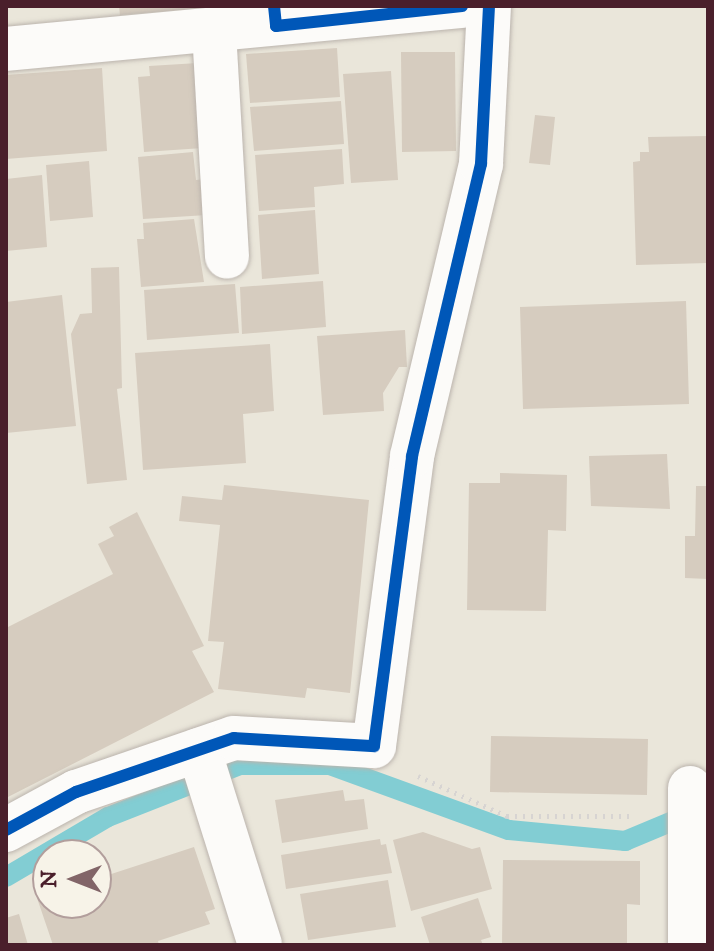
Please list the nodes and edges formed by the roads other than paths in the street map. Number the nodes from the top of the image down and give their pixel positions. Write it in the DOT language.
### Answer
graph roads {
  1 [pos="462,6"];
  2 [pos="489,6"];
  3 [pos="275,16"];
  4 [pos="214,31"];
  5 [pos="6,49"];
  6 [pos="227,257"];
  7 [pos="199,750"];
  8 [pos="690,791"];
  9 [pos="6,830"];
  10 [pos="260,945"];
  11 [pos="690,945"];
  1 -- 3 [label="street"];
  2 -- 7 [label="street"];
  3 -- 4 [label="street"];
  4 -- 5 [label="street"];
  4 -- 6 [label="street"];
  7 -- 9 [label="street"];
  7 -- 10 [label="street"];
  8 -- 11 [label="street"];
}
